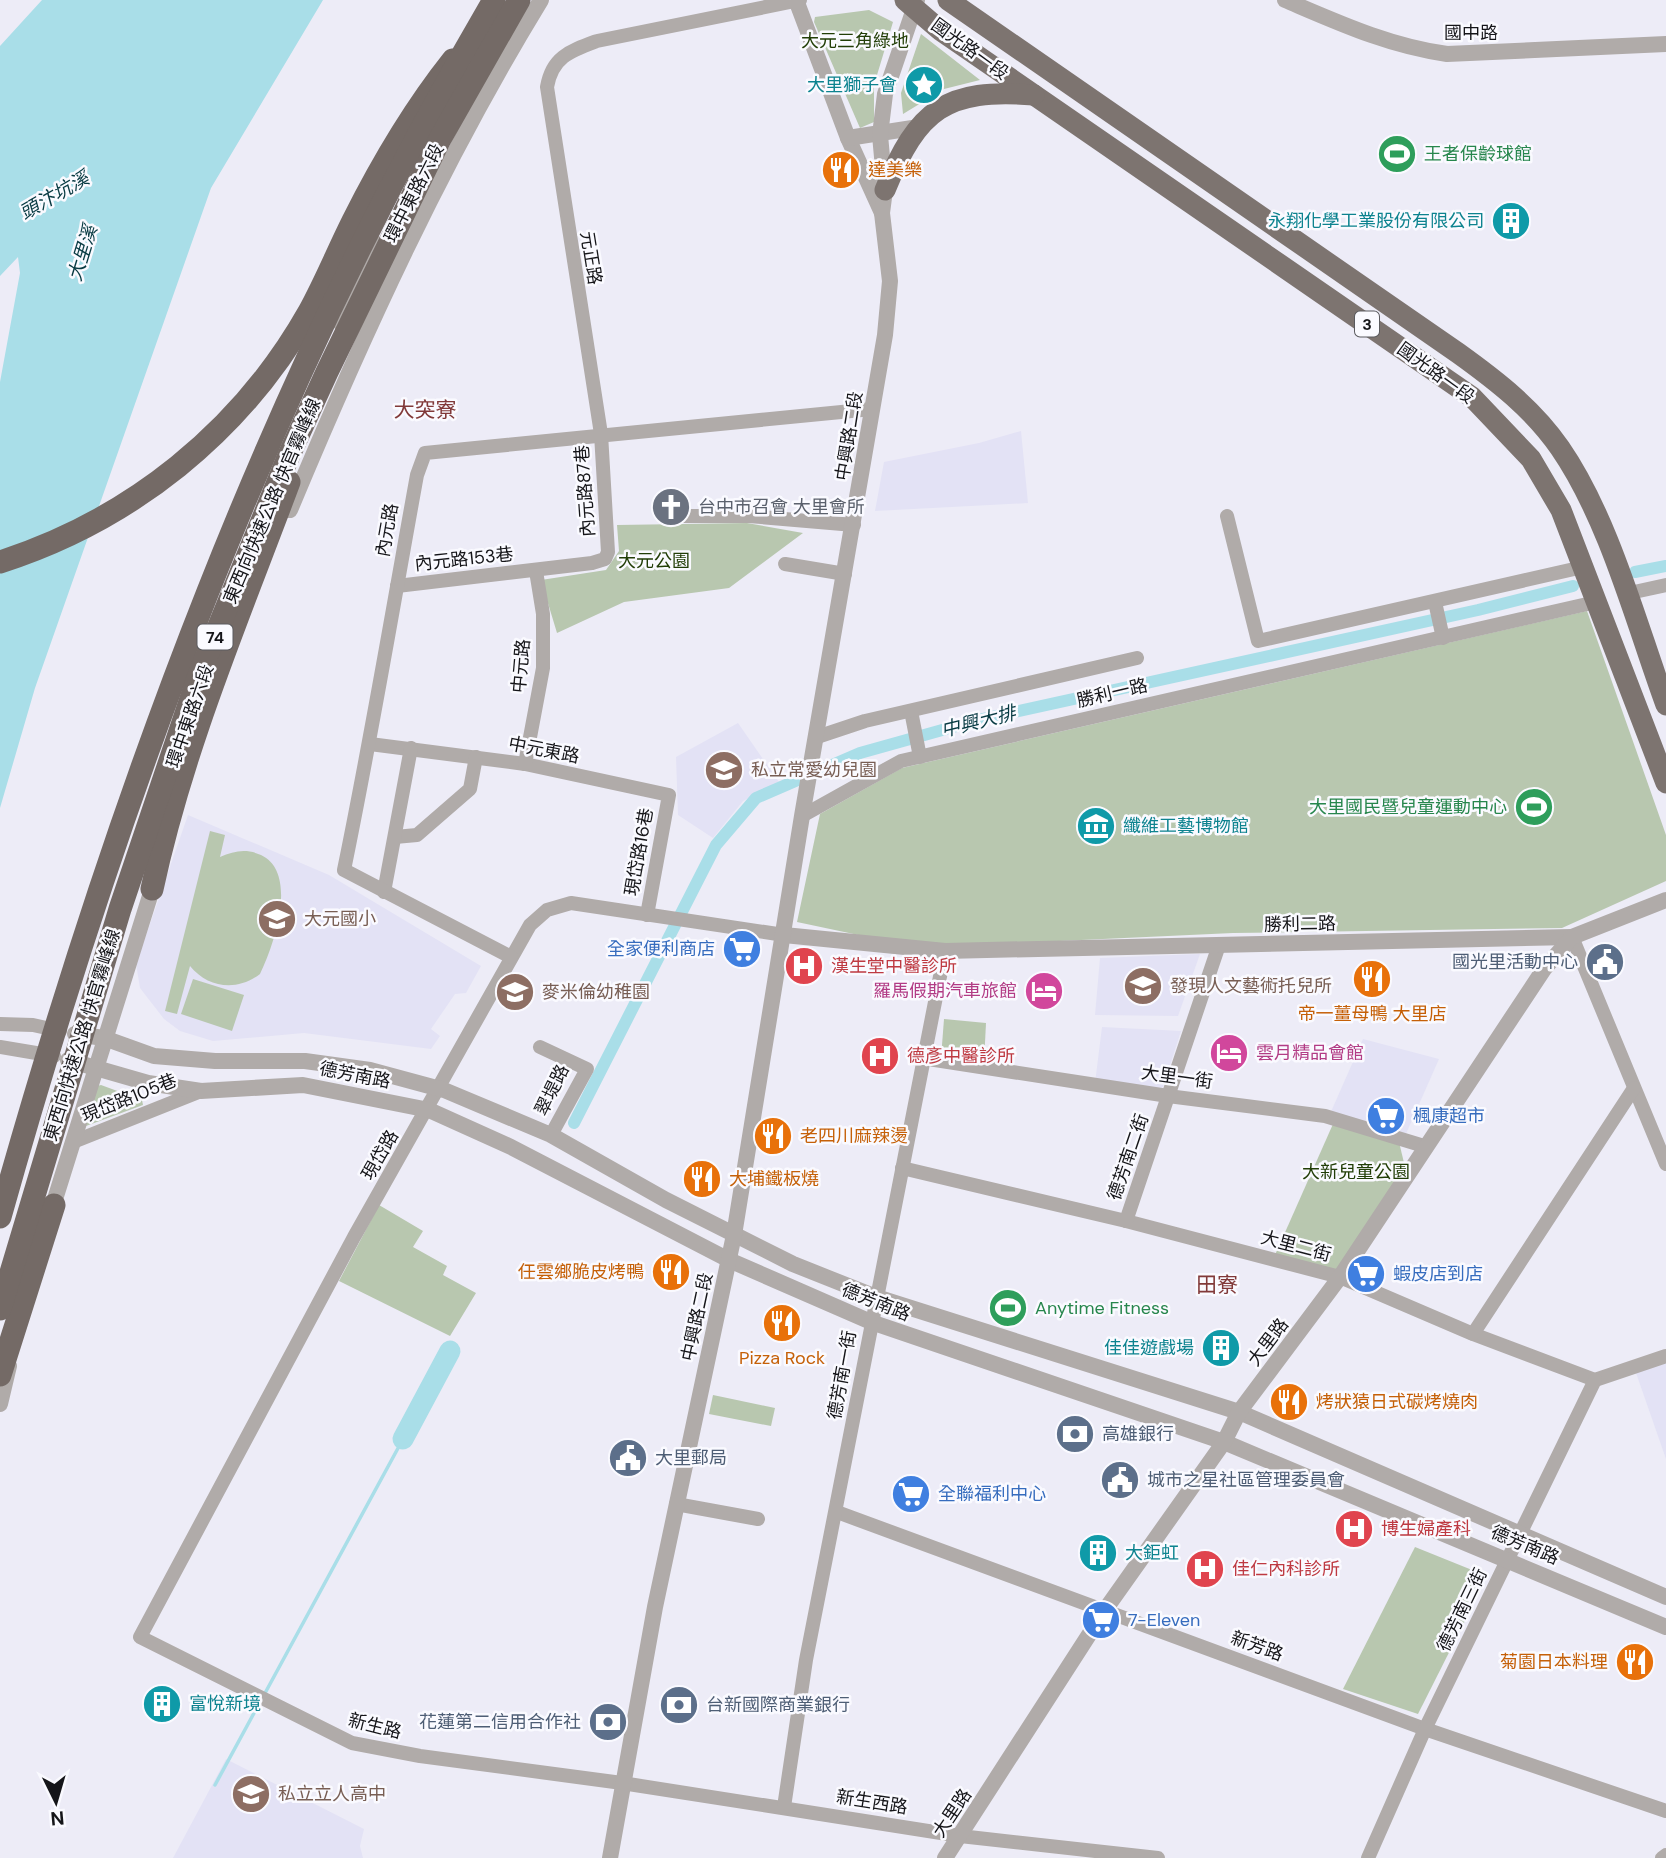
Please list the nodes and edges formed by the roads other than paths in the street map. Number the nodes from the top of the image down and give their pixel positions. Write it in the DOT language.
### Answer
graph roads {
  1 [pos="494,0"];
  2 [pos="504,0"];
  3 [pos="519,0"];
  4 [pos="541,0"];
  5 [pos="797,0"];
  6 [pos="948,0"];
  7 [pos="1285,0"];
  8 [pos="912,2"];
  9 [pos="972,10"];
  10 [pos="482,39"];
  11 [pos="1666,44"];
  12 [pos="1035,96"];
  13 [pos="919,127"];
  14 [pos="880,135"];
  15 [pos="848,138"];
  16 [pos="886,190"];
  17 [pos="882,213"];
  18 [pos="872,409"];
  19 [pos="601,434"];
  20 [pos="666,516"];
  21 [pos="1227,516"];
  22 [pos="854,524"];
  23 [pos="0,562"];
  24 [pos="785,564"];
  25 [pos="1584,567"];
  26 [pos="536,570"];
  27 [pos="845,574"];
  28 [pos="1666,585"];
  29 [pos="397,586"];
  30 [pos="1625,594"];
  31 [pos="1435,602"];
  32 [pos="1596,602"];
  33 [pos="1443,638"];
  34 [pos="1137,658"];
  35 [pos="1666,705"];
  36 [pos="911,711"];
  37 [pos="816,742"];
  38 [pos="370,744"];
  39 [pos="411,748"];
  40 [pos="476,757"];
  41 [pos="920,757"];
  42 [pos="525,764"];
  43 [pos="1666,783"];
  44 [pos="668,795"];
  45 [pos="802,816"];
  46 [pos="395,837"];
  47 [pos="152,889"];
  48 [pos="384,892"];
  49 [pos="1666,900"];
  50 [pos="647,915"];
  51 [pos="784,936"];
  52 [pos="1572,937"];
  53 [pos="1219,945"];
  54 [pos="945,951"];
  55 [pos="511,957"];
  56 [pos="0,1024"];
  57 [pos="75,1034"];
  58 [pos="104,1038"];
  59 [pos="0,1047"];
  60 [pos="540,1047"];
  61 [pos="922,1058"];
  62 [pos="68,1060"];
  63 [pos="95,1066"];
  64 [pos="1634,1088"];
  65 [pos="438,1089"];
  66 [pos="201,1091"];
  67 [pos="1168,1096"];
  68 [pos="429,1110"];
  69 [pos="551,1135"];
  70 [pos="73,1142"];
  71 [pos="1423,1146"];
  72 [pos="1666,1164"];
  73 [pos="902,1168"];
  74 [pos="54,1205"];
  75 [pos="0,1217"];
  76 [pos="1126,1221"];
  77 [pos="734,1235"];
  78 [pos="729,1260"];
  79 [pos="1340,1278"];
  80 [pos="0,1279"];
  81 [pos="876,1297"];
  82 [pos="0,1309"];
  83 [pos="871,1322"];
  84 [pos="1473,1334"];
  85 [pos="1666,1356"];
  86 [pos="0,1375"];
  87 [pos="1595,1380"];
  88 [pos="0,1404"];
  89 [pos="1239,1412"];
  90 [pos="1224,1441"];
  91 [pos="676,1504"];
  92 [pos="837,1512"];
  93 [pos="758,1519"];
  94 [pos="1521,1532"];
  95 [pos="1508,1559"];
  96 [pos="1666,1597"];
  97 [pos="1105,1610"];
  98 [pos="1666,1627"];
  99 [pos="140,1637"];
  100 [pos="1425,1729"];
  101 [pos="622,1783"];
  102 [pos="784,1807"];
  103 [pos="1666,1811"];
  104 [pos="960,1836"];
  105 [pos="610,1858"];
  106 [pos="945,1858"];
  107 [pos="1158,1858"];
  108 [pos="1368,1858"];
  1 -- 10 [label="highway, 東西向快速公路 快官霧峰線 / 74, bridge"];
  2 -- 57 [label="street, 環中東路六段"];
  3 -- 10 [label="highway, 東西向快速公路 快官霧峰線 / 74, bridge"];
  4 -- 47 [label="street, 環中東路六段"];
  5 -- 15 [label="street, 中興路二段"];
  5 -- 19 [label="street, 元正路"];
  6 -- 9 [label="main road, 國光路一段 / 3"];
  7 -- 11 [label="street, 國中路"];
  8 -- 12 [label="main road, 國光路一段 / 3"];
  8 -- 14 [label="street, 中興路二段"];
  9 -- 30 [label="main road, 國光路一段 / 3"];
  10 -- 23 [label="highway, 74, bridge"];
  10 -- 47 [label="highway, bridge"];
  10 -- 75 [label="highway, 東西向快速公路 快官霧峰線 / 74, bridge"];
  10 -- 82 [label="highway, 東西向快速公路 快官霧峰線 / 74, bridge"];
  12 -- 13 [label="main road"];
  12 -- 25 [label="main road, 國光路一段 / 3"];
  13 -- 14 [label="street"];
  13 -- 16 [label="main road"];
  14 -- 15 [label="street"];
  14 -- 16 [label="street, 中興路二段"];
  15 -- 17 [label="street, 中興路二段"];
  16 -- 17 [label="street, 中興路二段"];
  17 -- 18 [label="street, 中興路二段"];
  18 -- 19 [label="street, 內元路"];
  18 -- 22 [label="street, 中興路二段"];
  19 -- 26 [label="street, 內元路87巷"];
  19 -- 29 [label="street, 內元路"];
  20 -- 22 [label="street"];
  21 -- 31 [label="street"];
  22 -- 27 [label="street, 中興路二段"];
  24 -- 27 [label="street"];
  25 -- 31 [label="street"];
  25 -- 32 [label="main road, 國光路一段 / 3"];
  26 -- 29 [label="street, 內元路153巷"];
  26 -- 42 [label="street, 中元路"];
  27 -- 37 [label="street, 中興路二段"];
  28 -- 30 [label="street"];
  29 -- 38 [label="street, 內元路"];
  30 -- 35 [label="main road, 國光路一段 / 3"];
  31 -- 33 [label="street"];
  32 -- 33 [label="street, 勝利一路"];
  32 -- 43 [label="main road, 國光路一段 / 3"];
  33 -- 41 [label="street, 勝利一路"];
  34 -- 36 [label="street"];
  36 -- 37 [label="street"];
  36 -- 41 [label="street"];
  37 -- 45 [label="street, 中興路二段"];
  38 -- 39 [label="street, 中元東路"];
  38 -- 48 [label="street, 內元路"];
  39 -- 40 [label="street, 中元東路"];
  39 -- 46 [label="street"];
  40 -- 42 [label="street, 中元東路"];
  40 -- 46 [label="street"];
  41 -- 45 [label="street, 勝利一路"];
  42 -- 44 [label="street, 中元東路"];
  44 -- 50 [label="street, 現岱路16巷"];
  45 -- 51 [label="street, 中興路二段"];
  46 -- 48 [label="street"];
  47 -- 58 [label="street, 環中東路六段"];
  48 -- 55 [label="street, 內元路"];
  49 -- 52 [label="street, 大里路"];
  50 -- 51 [label="street, 現岱路"];
  50 -- 55 [label="street, 現岱路"];
  51 -- 54 [label="street, 勝利二路"];
  51 -- 77 [label="street, 中興路二段"];
  52 -- 53 [label="street, 勝利二路"];
  52 -- 64 [label="street"];
  52 -- 71 [label="street, 大里路"];
  53 -- 54 [label="street, 勝利二路"];
  53 -- 67 [label="street, 德芳南二街"];
  54 -- 61 [label="street, 德芳南一街"];
  55 -- 65 [label="street, 現岱路"];
  56 -- 57 [label="street"];
  57 -- 58 [label="street, 德芳南路"];
  57 -- 62 [label="street, 環中東路六段"];
  58 -- 63 [label="street, 環中東路六段"];
  58 -- 65 [label="street, 德芳南路"];
  59 -- 62 [label="street"];
  60 -- 69 [label="street, 翠堤路"];
  61 -- 67 [label="street, 大里一街"];
  61 -- 73 [label="street, 德芳南一街"];
  62 -- 63 [label="street, 德芳南路"];
  62 -- 80 [label="street, 環中東路六段"];
  63 -- 66 [label="street, 德芳南路"];
  63 -- 70 [label="street, 環中東路六段"];
  64 -- 72 [label="street"];
  64 -- 84 [label="street"];
  65 -- 68 [label="street, 現岱路"];
  65 -- 69 [label="street, 德芳南路"];
  66 -- 68 [label="street, 德芳南路"];
  66 -- 70 [label="street, 現岱路105巷"];
  67 -- 71 [label="street, 大里一街"];
  67 -- 76 [label="street, 德芳南二街"];
  68 -- 78 [label="street, 德芳南路"];
  68 -- 99 [label="street, 現岱路"];
  69 -- 77 [label="street, 德芳南路"];
  70 -- 74 [label="street, 環中東路六段"];
  71 -- 79 [label="street, 大里路"];
  73 -- 76 [label="street, 大里二街"];
  73 -- 81 [label="street, 德芳南一街"];
  74 -- 86 [label="highway"];
  74 -- 88 [label="street, 環中東路六段"];
  76 -- 79 [label="street, 大里二街"];
  77 -- 78 [label="street, 中興路二段"];
  77 -- 81 [label="street, 德芳南路"];
  78 -- 83 [label="street, 德芳南路"];
  78 -- 91 [label="street, 中興路二段"];
  79 -- 84 [label="street, 大里二街"];
  79 -- 89 [label="street, 大里路"];
  81 -- 83 [label="street, 德芳南一街"];
  81 -- 89 [label="street, 德芳南路"];
  83 -- 90 [label="street, 德芳南路"];
  83 -- 92 [label="street, 德芳南一街"];
  84 -- 87 [label="street, 大里二街"];
  85 -- 87 [label="street"];
  87 -- 94 [label="street, 德芳南三街"];
  89 -- 90 [label="street, 大里路"];
  89 -- 94 [label="street, 德芳南路"];
  90 -- 95 [label="street, 德芳南路"];
  90 -- 97 [label="street, 大里路"];
  91 -- 93 [label="street"];
  91 -- 101 [label="street, 中興路二段"];
  92 -- 97 [label="street, 新芳路"];
  92 -- 102 [label="street, 德芳南一街"];
  94 -- 95 [label="street, 德芳南三街"];
  94 -- 96 [label="street, 德芳南路"];
  95 -- 98 [label="street, 德芳南路"];
  95 -- 100 [label="street, 德芳南三街"];
  97 -- 100 [label="street, 新芳路"];
  97 -- 104 [label="street, 大里路"];
  99 -- 101 [label="street, 新生路"];
  100 -- 103 [label="street, 新芳路"];
  100 -- 108 [label="street, 德芳南三街"];
  101 -- 102 [label="street, 新生西路"];
  101 -- 105 [label="street, 中興路二段"];
  102 -- 104 [label="street, 新生西路"];
  104 -- 106 [label="street, 大里路"];
  104 -- 107 [label="street, 新生西路"];
}
